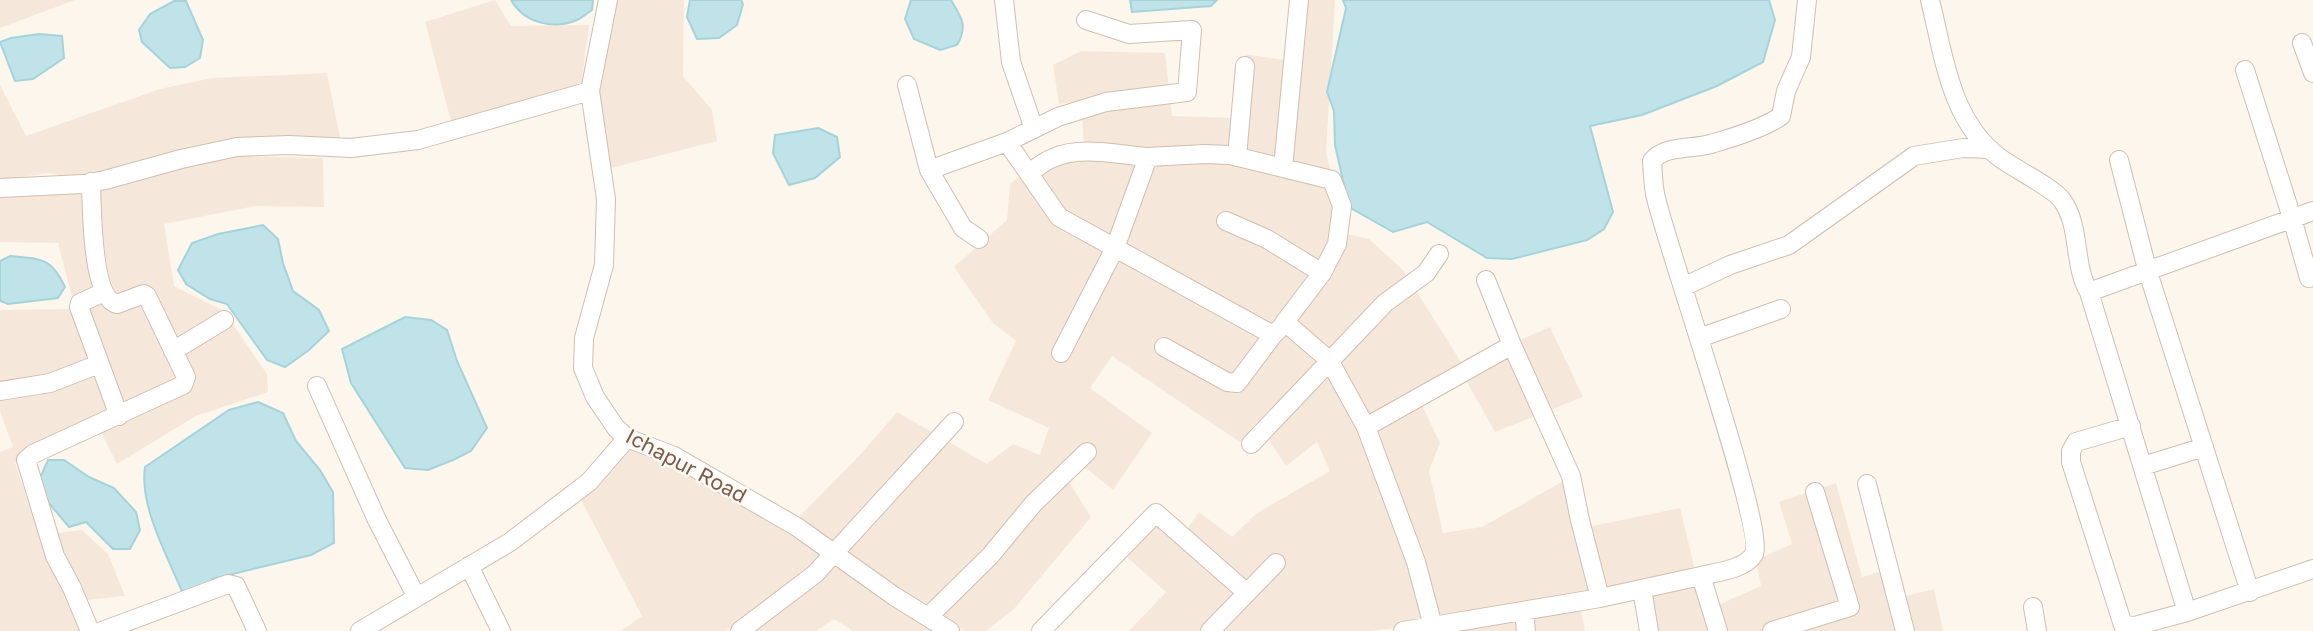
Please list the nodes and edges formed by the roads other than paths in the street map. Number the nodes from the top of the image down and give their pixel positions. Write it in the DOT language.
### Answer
graph roads {
  1 [pos="608,0"];
  2 [pos="1004,0"];
  3 [pos="1299,0"];
  4 [pos="1807,0"];
  5 [pos="1930,0"];
  6 [pos="1086,20"];
  7 [pos="2302,43"];
  8 [pos="1245,66"];
  9 [pos="2245,70"];
  10 [pos="2313,73"];
  11 [pos="907,85"];
  12 [pos="590,91"];
  13 [pos="1034,129"];
  14 [pos="1007,142"];
  15 [pos="1990,149"];
  16 [pos="1148,157"];
  17 [pos="1237,157"];
  18 [pos="2119,160"];
  19 [pos="1283,168"];
  20 [pos="929,170"];
  21 [pos="1029,173"];
  22 [pos="91,182"];
  23 [pos="0,188"];
  24 [pos="2313,211"];
  25 [pos="2292,218"];
  26 [pos="1226,221"];
  27 [pos="979,239"];
  28 [pos="1115,248"];
  29 [pos="1439,254"];
  30 [pos="2147,269"];
  31 [pos="1322,273"];
  32 [pos="2309,278"];
  33 [pos="1486,280"];
  34 [pos="1683,287"];
  35 [pos="104,292"];
  36 [pos="2089,292"];
  37 [pos="1781,309"];
  38 [pos="224,320"];
  39 [pos="1278,329"];
  40 [pos="1699,338"];
  41 [pos="1512,345"];
  42 [pos="1164,347"];
  43 [pos="173,351"];
  44 [pos="1061,353"];
  45 [pos="1329,360"];
  46 [pos="99,364"];
  47 [pos="317,386"];
  48 [pos="0,391"];
  49 [pos="119,416"];
  50 [pos="954,422"];
  51 [pos="2131,426"];
  52 [pos="1366,427"];
  53 [pos="627,438"];
  54 [pos="1251,444"];
  55 [pos="2204,447"];
  56 [pos="1087,452"];
  57 [pos="2143,466"];
  58 [pos="1867,484"];
  59 [pos="1815,492"];
  60 [pos="833,553"];
  61 [pos="1276,563"];
  62 [pos="469,566"];
  63 [pos="2313,569"];
  64 [pos="1701,576"];
  65 [pos="1642,590"];
  66 [pos="2250,592"];
  67 [pos="1247,593"];
  68 [pos="416,596"];
  69 [pos="1600,598"];
  70 [pos="2033,607"];
  71 [pos="1524,612"];
  72 [pos="2187,612"];
  73 [pos="928,617"];
  74 [pos="1433,626"];
  75 [pos="90,631"];
  76 [pos="102,631"];
  77 [pos="257,631"];
  78 [pos="360,631"];
  79 [pos="502,631"];
  80 [pos="740,631"];
  81 [pos="950,631"];
  82 [pos="1041,631"];
  83 [pos="1210,631"];
  84 [pos="1403,631"];
  85 [pos="1526,631"];
  86 [pos="1649,631"];
  87 [pos="1718,631"];
  88 [pos="1772,631"];
  89 [pos="1905,631"];
  90 [pos="2037,631"];
  1 -- 12 [label="street, Ichapur Road"];
  2 -- 13 [label="street"];
  3 -- 19 [label="street"];
  4 -- 34 [label="street"];
  5 -- 15 [label="street"];
  6 -- 13 [label="street"];
  7 -- 10 [label="street"];
  8 -- 17 [label="street"];
  9 -- 25 [label="street"];
  11 -- 20 [label="street"];
  12 -- 22 [label="street"];
  12 -- 53 [label="street, Ichapur Road"];
  13 -- 14 [label="street"];
  14 -- 20 [label="street"];
  14 -- 21 [label="street"];
  15 -- 34 [label="street"];
  15 -- 36 [label="street"];
  16 -- 17 [label="street"];
  16 -- 21 [label="street"];
  16 -- 28 [label="street"];
  17 -- 19 [label="street"];
  18 -- 30 [label="street"];
  19 -- 31 [label="street"];
  20 -- 27 [label="street"];
  21 -- 28 [label="street"];
  22 -- 23 [label="street"];
  22 -- 35 [label="street"];
  24 -- 25 [label="street"];
  25 -- 30 [label="street"];
  25 -- 32 [label="street"];
  26 -- 31 [label="street"];
  28 -- 39 [label="street"];
  28 -- 44 [label="street"];
  29 -- 45 [label="street"];
  30 -- 36 [label="street"];
  30 -- 55 [label="street"];
  31 -- 39 [label="street"];
  33 -- 41 [label="street"];
  34 -- 40 [label="street"];
  35 -- 43 [label="street"];
  35 -- 46 [label="street"];
  36 -- 51 [label="street"];
  37 -- 40 [label="street"];
  38 -- 43 [label="street"];
  39 -- 42 [label="street"];
  39 -- 45 [label="street"];
  40 -- 64 [label="street"];
  41 -- 52 [label="street"];
  41 -- 69 [label="street"];
  43 -- 49 [label="street"];
  45 -- 52 [label="street"];
  45 -- 54 [label="street"];
  46 -- 48 [label="street"];
  46 -- 49 [label="street"];
  47 -- 68 [label="street"];
  49 -- 75 [label="street"];
  50 -- 60 [label="street"];
  51 -- 57 [label="street"];
  51 -- 72 [label="street"];
  52 -- 74 [label="street"];
  53 -- 60 [label="street, Ichapur Road"];
  53 -- 62 [label="street"];
  55 -- 57 [label="street"];
  55 -- 66 [label="street"];
  56 -- 73 [label="street"];
  57 -- 72 [label="street"];
  58 -- 89 [label="street"];
  59 -- 88 [label="street"];
  60 -- 73 [label="street, Ichapur Road"];
  60 -- 80 [label="street"];
  61 -- 67 [label="street"];
  62 -- 68 [label="street"];
  62 -- 79 [label="street"];
  63 -- 66 [label="street"];
  64 -- 65 [label="street"];
  64 -- 87 [label="street"];
  65 -- 69 [label="street"];
  65 -- 86 [label="street"];
  66 -- 72 [label="street"];
  67 -- 82 [label="street"];
  67 -- 83 [label="street"];
  68 -- 78 [label="street"];
  69 -- 71 [label="street"];
  70 -- 90 [label="street"];
  71 -- 74 [label="street"];
  71 -- 85 [label="street"];
  73 -- 81 [label="street, Ichapur Road"];
  74 -- 84 [label="street"];
  76 -- 77 [label="street"];
}
